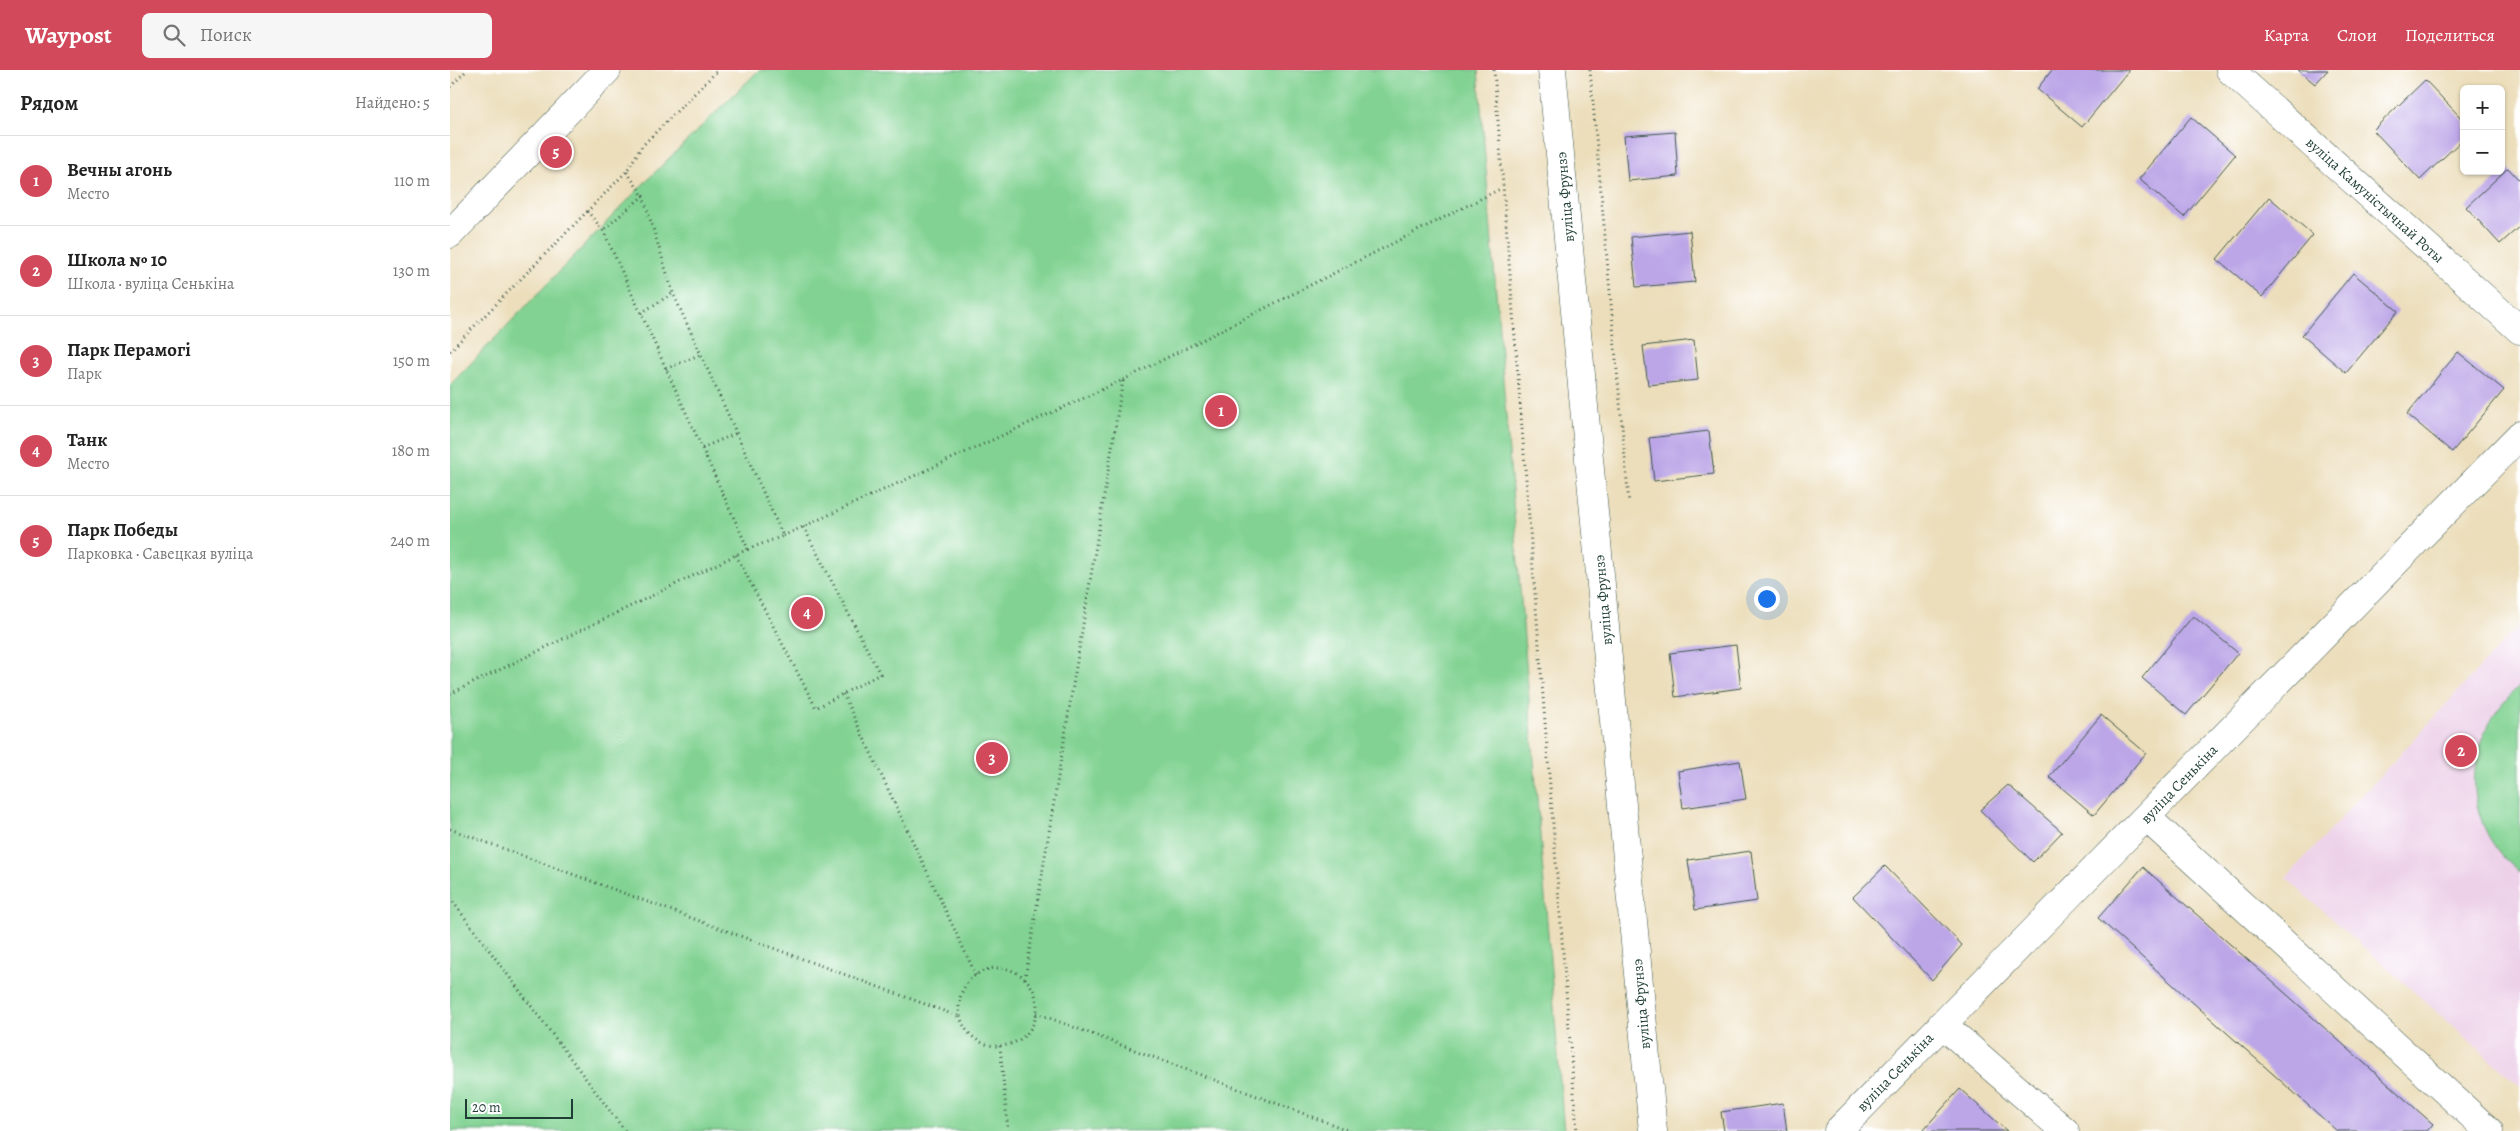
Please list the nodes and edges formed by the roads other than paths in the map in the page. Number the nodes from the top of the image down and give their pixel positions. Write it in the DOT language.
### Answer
graph roads {
  1 [pos="607,70"];
  2 [pos="1552,70"];
  3 [pos="2230,70"];
  4 [pos="450,234"];
  5 [pos="2520,330"];
  6 [pos="2520,435"];
  7 [pos="2146,817"];
  8 [pos="1942,1024"];
  9 [pos="1653,1131"];
  10 [pos="1838,1131"];
  11 [pos="2065,1131"];
  12 [pos="2489,1131"];
  1 -- 4 [label="street"];
  2 -- 9 [label="street, вуліца Фрунзэ"];
  3 -- 5 [label="street, вуліца Камуністычнай Роты"];
  6 -- 7 [label="street, вуліца Сенькіна"];
  7 -- 8 [label="street, вуліца Сенькіна"];
  7 -- 12 [label="street"];
  8 -- 10 [label="street, вуліца Сенькіна"];
  8 -- 11 [label="street"];
}
